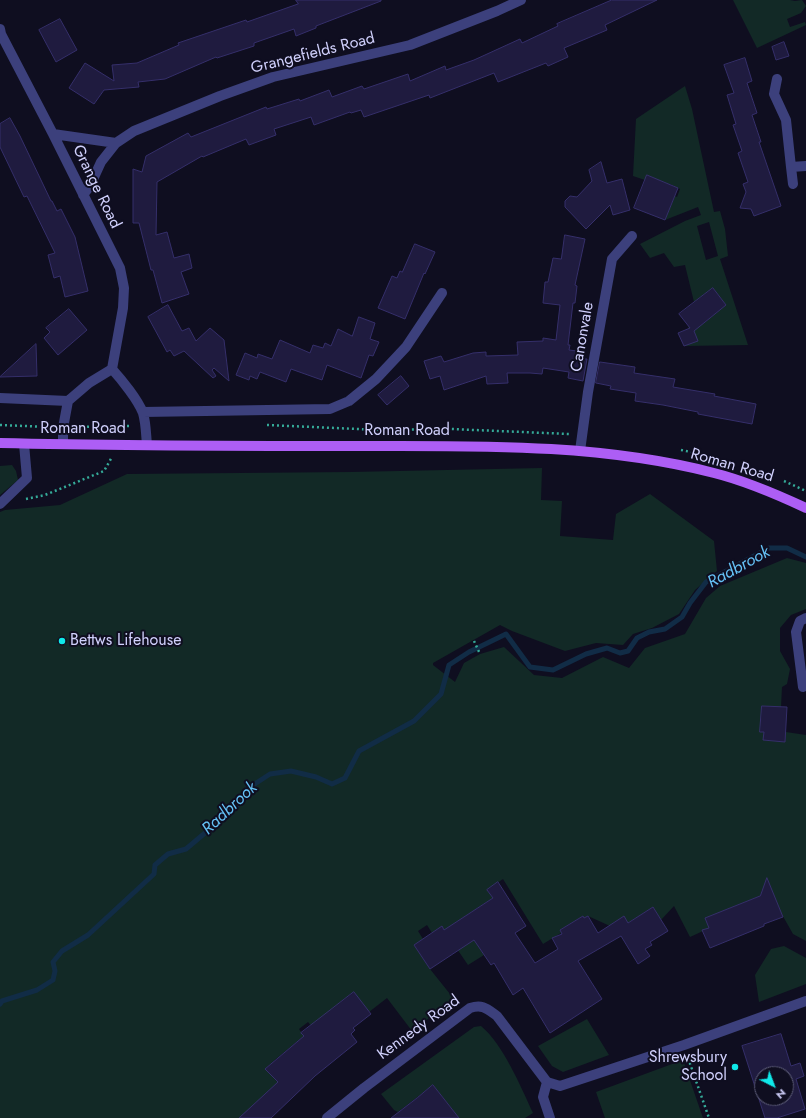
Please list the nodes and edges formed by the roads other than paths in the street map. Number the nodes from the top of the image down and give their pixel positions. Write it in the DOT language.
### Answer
graph roads {
  1 [pos="521,0"];
  2 [pos="0,29"];
  3 [pos="777,79"];
  4 [pos="53,134"];
  5 [pos="116,143"];
  6 [pos="806,166"];
  7 [pos="791,167"];
  8 [pos="793,184"];
  9 [pos="83,195"];
  10 [pos="632,236"];
  11 [pos="442,293"];
  12 [pos="112,369"];
  13 [pos="0,398"];
  14 [pos="68,400"];
  15 [pos="143,412"];
  16 [pos="0,444"];
  17 [pos="24,444"];
  18 [pos="63,444"];
  19 [pos="147,445"];
  20 [pos="580,451"];
  21 [pos="0,504"];
  22 [pos="806,508"];
  23 [pos="806,618"];
  24 [pos="803,687"];
  25 [pos="806,1001"];
  26 [pos="547,1082"];
  27 [pos="327,1118"];
  28 [pos="550,1118"];
  1 -- 5 [label="street, Grangefields Road"];
  2 -- 4 [label="street, Grange Road"];
  3 -- 7 [label="street"];
  4 -- 5 [label="street"];
  4 -- 9 [label="street, Grange Road"];
  5 -- 9 [label="street, Grangefields Road"];
  6 -- 7 [label="street"];
  7 -- 8 [label="street"];
  9 -- 12 [label="street, Grange Road"];
  10 -- 20 [label="street, Canonvale"];
  11 -- 15 [label="street, Roman Road"];
  12 -- 14 [label="street"];
  12 -- 15 [label="street"];
  13 -- 14 [label="street, Roman Road"];
  14 -- 18 [label="street"];
  15 -- 19 [label="street"];
  16 -- 17 [label="main road, Roman Road"];
  17 -- 18 [label="main road, Roman Road"];
  17 -- 21 [label="street"];
  18 -- 19 [label="main road, Roman Road"];
  19 -- 20 [label="main road, Roman Road"];
  20 -- 22 [label="main road, Roman Road"];
  23 -- 24 [label="street"];
  25 -- 26 [label="street"];
  26 -- 27 [label="street, Kennedy Road"];
  26 -- 28 [label="street"];
}
